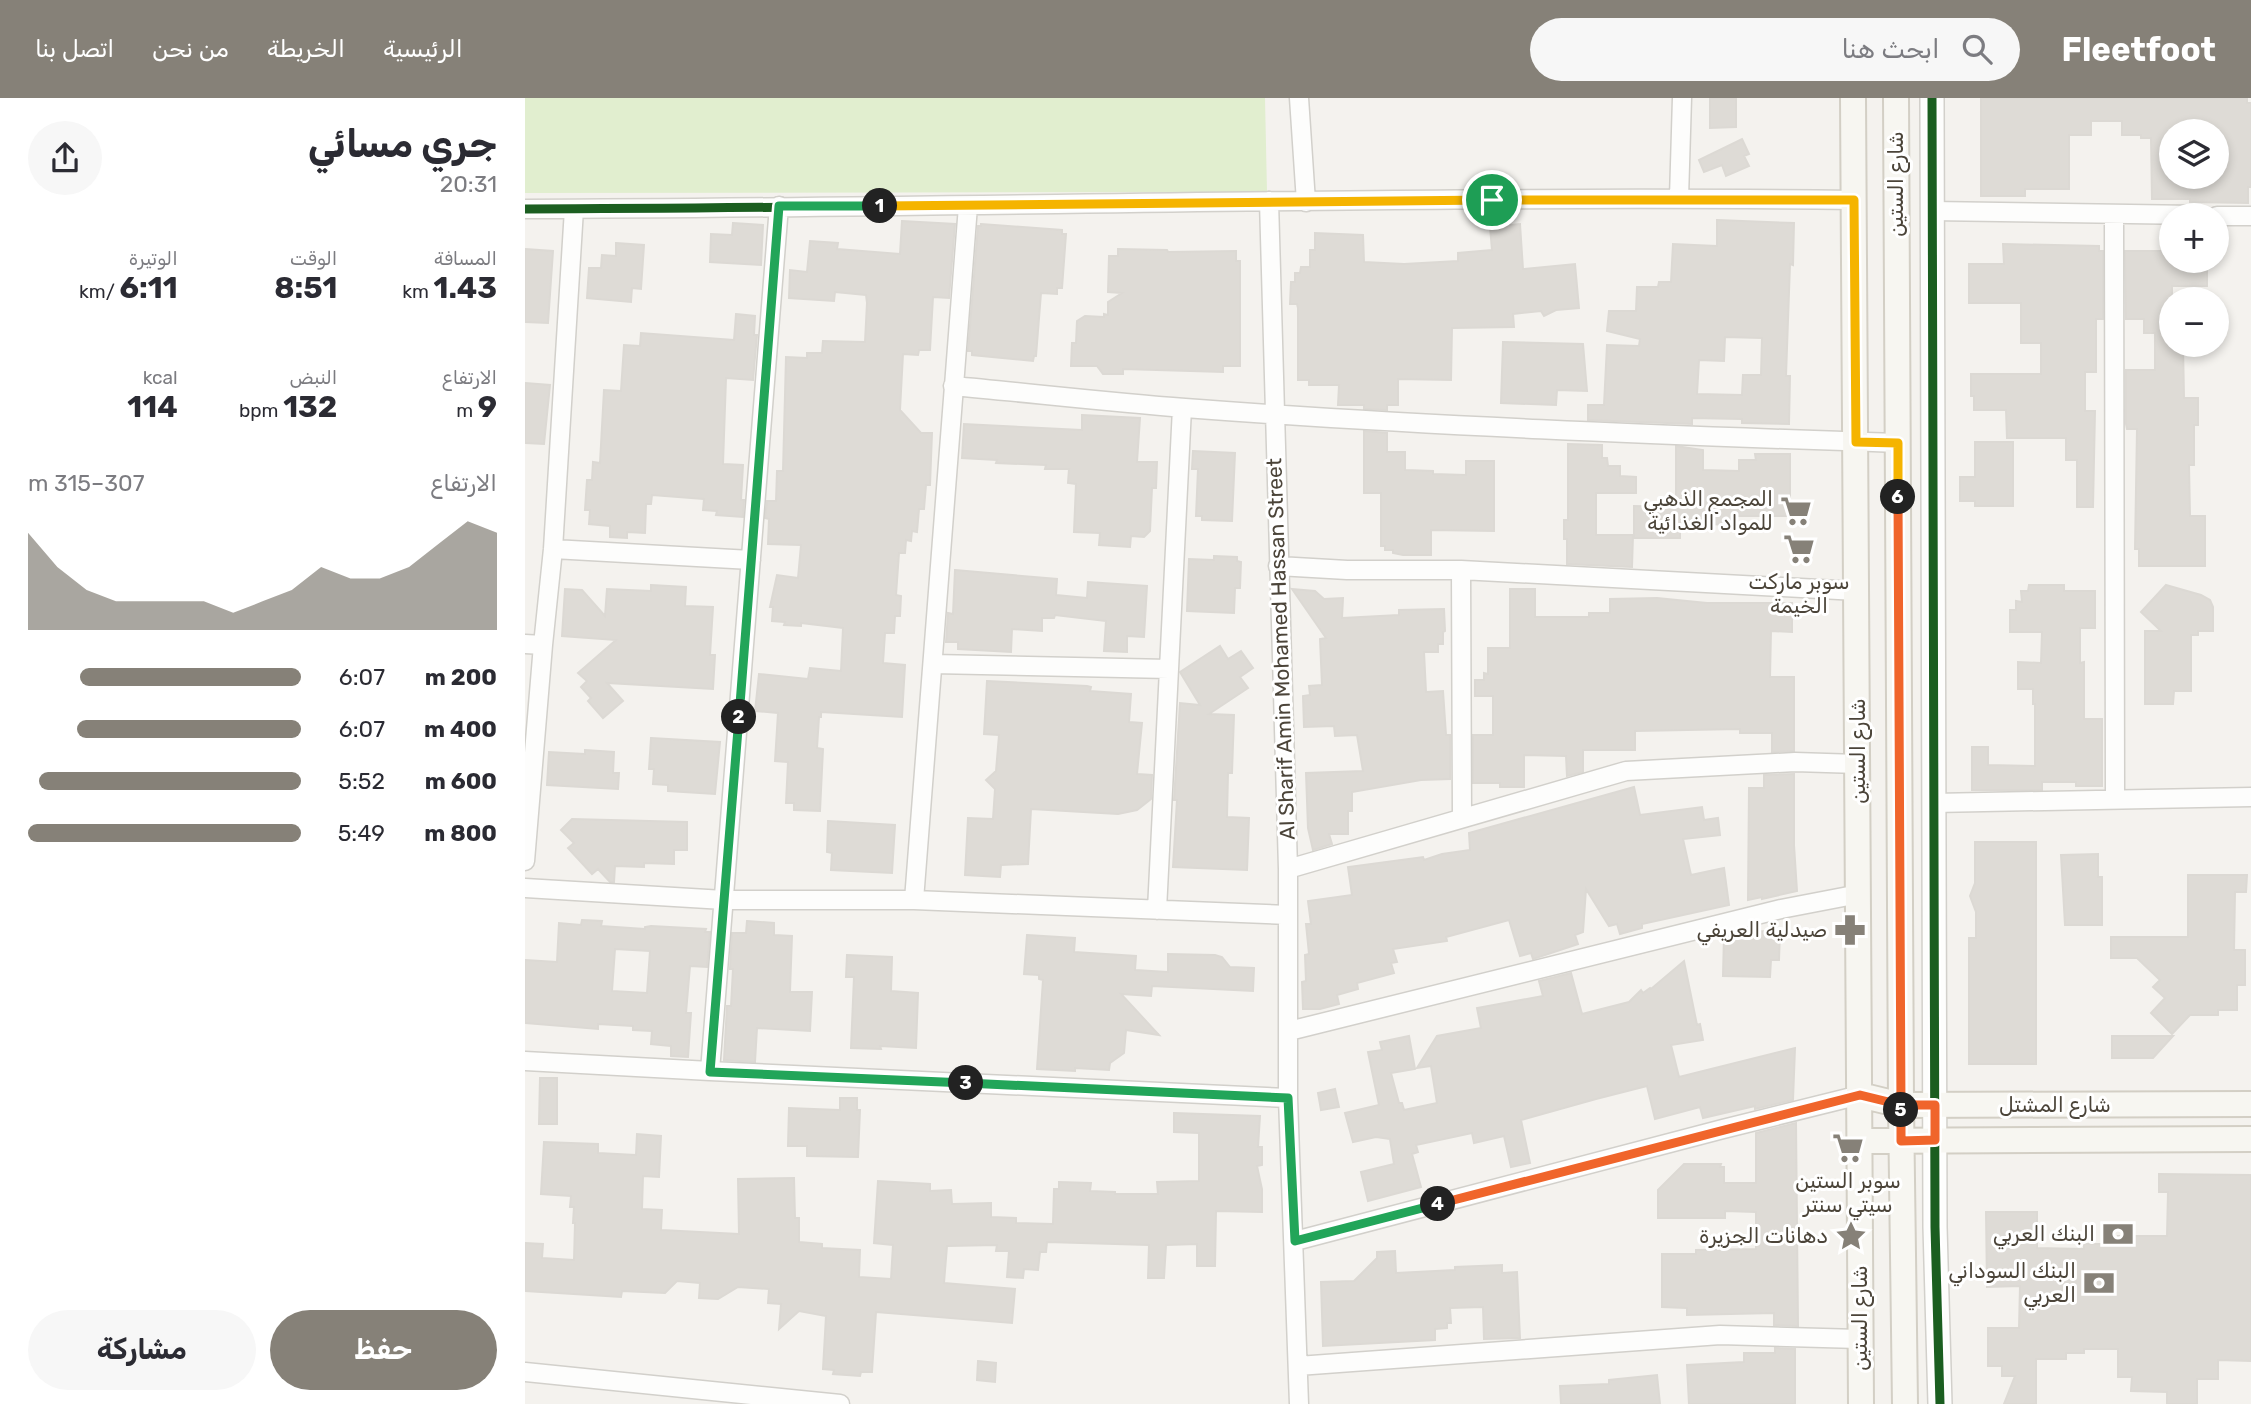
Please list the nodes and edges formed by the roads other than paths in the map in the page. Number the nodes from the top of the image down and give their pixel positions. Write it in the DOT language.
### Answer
graph roads {
  1 [pos="1299,98"];
  2 [pos="1682,98"];
  3 [pos="1853,98"];
  4 [pos="1896,98"];
  5 [pos="1932,98"];
  6 [pos="1679,198"];
  7 [pos="1854,200"];
  8 [pos="1269,201"];
  9 [pos="1306,202"];
  10 [pos="779,206"];
  11 [pos="968,206"];
  12 [pos="525,209"];
  13 [pos="574,209"];
  14 [pos="1932,211"];
  15 [pos="2114,214"];
  16 [pos="2159,215"];
  17 [pos="2229,216"];
  18 [pos="2251,216"];
  19 [pos="953,386"];
  20 [pos="1182,408"];
  21 [pos="1274,414"];
  22 [pos="1856,442"];
  23 [pos="1898,443"];
  24 [pos="1856,512"];
  25 [pos="1898,512"];
  26 [pos="553,549"];
  27 [pos="751,560"];
  28 [pos="1279,566"];
  29 [pos="1461,570"];
  30 [pos="1857,591"];
  31 [pos="534,645"];
  32 [pos="933,664"];
  33 [pos="1169,669"];
  34 [pos="1858,764"];
  35 [pos="2251,797"];
  36 [pos="2115,799"];
  37 [pos="1934,803"];
  38 [pos="1462,818"];
  39 [pos="525,860"];
  40 [pos="1288,869"];
  41 [pos="525,888"];
  42 [pos="1859,894"];
  43 [pos="725,900"];
  44 [pos="914,900"];
  45 [pos="1157,909"];
  46 [pos="1288,915"];
  47 [pos="1289,1031"];
  48 [pos="525,1060"];
  49 [pos="710,1072"];
  50 [pos="1860,1095"];
  51 [pos="1288,1098"];
  52 [pos="2251,1104"];
  53 [pos="1901,1105"];
  54 [pos="1935,1105"];
  55 [pos="2251,1139"];
  56 [pos="1935,1140"];
  57 [pos="1860,1141"];
  58 [pos="1901,1141"];
  59 [pos="1295,1241"];
  60 [pos="1859,1339"];
  61 [pos="1297,1366"];
  62 [pos="525,1371"];
  63 [pos="840,1404"];
  64 [pos="1299,1404"];
  65 [pos="1861,1404"];
  66 [pos="1905,1404"];
  67 [pos="1940,1404"];
  1 -- 9 [label="street"];
  2 -- 6 [label="street"];
  3 -- 7 [label="main road, شارع الستين"];
  4 -- 23 [label="main road, شارع الستين"];
  5 -- 14 [label="street"];
  6 -- 7 [label="street"];
  6 -- 9 [label="street"];
  7 -- 22 [label="main road, شارع الستين"];
  8 -- 9 [label="street"];
  8 -- 11 [label="street"];
  8 -- 21 [label="street, Al Sharif Amin Mohamed Hassan Street"];
  10 -- 11 [label="street"];
  10 -- 13 [label="street"];
  10 -- 27 [label="street"];
  11 -- 19 [label="street"];
  12 -- 13 [label="street"];
  13 -- 26 [label="street"];
  14 -- 15 [label="street"];
  14 -- 37 [label="street"];
  15 -- 16 [label="street"];
  15 -- 36 [label="street"];
  17 -- 18 [label="street"];
  19 -- 20 [label="street"];
  19 -- 32 [label="street"];
  20 -- 21 [label="street"];
  20 -- 33 [label="street"];
  21 -- 22 [label="street"];
  21 -- 28 [label="street, Al Sharif Amin Mohamed Hassan Street"];
  22 -- 23 [label="street"];
  22 -- 24 [label="main road, شارع الستين"];
  23 -- 25 [label="main road, شارع الستين"];
  24 -- 25 [label="main road"];
  24 -- 30 [label="main road, شارع الستين"];
  25 -- 53 [label="main road, شارع الستين"];
  26 -- 27 [label="street"];
  26 -- 31 [label="street"];
  27 -- 43 [label="street"];
  28 -- 29 [label="street"];
  28 -- 40 [label="street, Al Sharif Amin Mohamed Hassan Street"];
  29 -- 30 [label="street"];
  29 -- 38 [label="street"];
  30 -- 34 [label="main road, شارع الستين"];
  31 -- 39 [label="street"];
  32 -- 33 [label="street"];
  32 -- 44 [label="street"];
  33 -- 45 [label="street"];
  34 -- 38 [label="street"];
  34 -- 42 [label="main road, شارع الستين"];
  35 -- 36 [label="street"];
  36 -- 37 [label="street"];
  37 -- 54 [label="street"];
  38 -- 40 [label="street"];
  40 -- 46 [label="street, Al Sharif Amin Mohamed Hassan Street"];
  41 -- 43 [label="street"];
  42 -- 47 [label="street"];
  42 -- 50 [label="main road, شارع الستين"];
  43 -- 44 [label="street"];
  43 -- 49 [label="street"];
  44 -- 45 [label="street"];
  45 -- 46 [label="street"];
  46 -- 47 [label="street, Al Sharif Amin Mohamed Hassan Street"];
  47 -- 51 [label="street, Al Sharif Amin Mohamed Hassan Street"];
  48 -- 49 [label="street"];
  49 -- 51 [label="street"];
  50 -- 53 [label="main road, شارع المشتل"];
  50 -- 57 [label="main road, شارع الستين"];
  50 -- 59 [label="street"];
  51 -- 59 [label="street, Al Sharif Amin Mohamed Hassan Street"];
  52 -- 54 [label="main road, شارع المشتل"];
  53 -- 54 [label="main road, شارع المشتل"];
  53 -- 58 [label="main road, شارع الستين"];
  54 -- 56 [label="street"];
  55 -- 56 [label="main road, شارع المشتل"];
  56 -- 58 [label="main road, شارع المشتل"];
  56 -- 67 [label="street"];
  57 -- 58 [label="main road, شارع المشتل"];
  57 -- 60 [label="main road, شارع الستين"];
  58 -- 66 [label="main road, شارع الستين"];
  59 -- 61 [label="street, Al Sharif Amin Mohamed Hassan Street"];
  60 -- 61 [label="street"];
  60 -- 65 [label="main road, شارع الستين"];
  61 -- 64 [label="street, Al Sharif Amin Mohamed Hassan Street"];
  62 -- 63 [label="street"];
}
